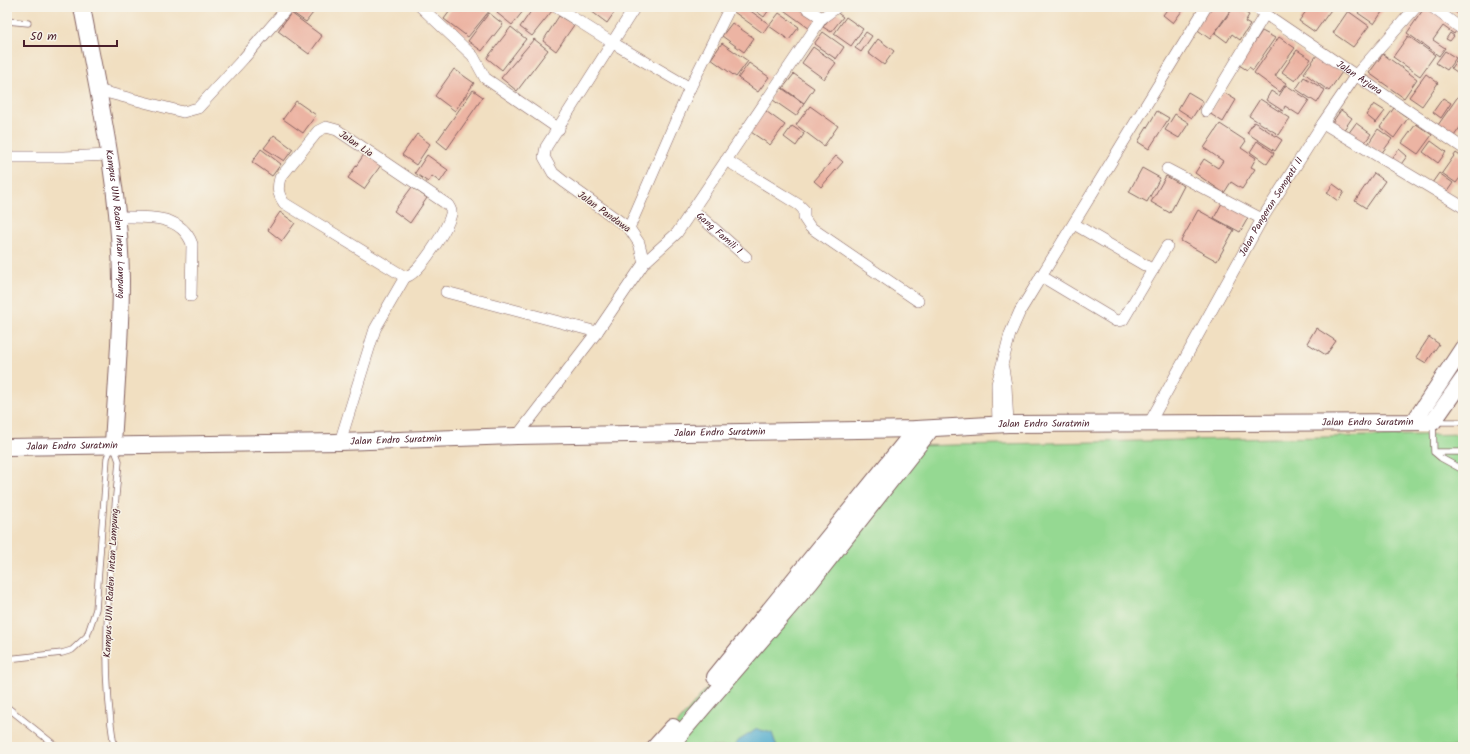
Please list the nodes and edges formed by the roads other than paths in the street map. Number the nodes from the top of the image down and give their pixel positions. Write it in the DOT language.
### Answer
graph roads {
  1 [pos="82,7"];
  2 [pos="288,7"];
  3 [pos="421,7"];
  4 [pos="556,7"];
  5 [pos="635,7"];
  6 [pos="730,7"];
  7 [pos="805,7"];
  8 [pos="836,7"];
  9 [pos="1206,7"];
  10 [pos="1255,7"];
  11 [pos="1416,7"];
  12 [pos="1432,7"];
  13 [pos="1265,14"];
  14 [pos="822,18"];
  15 [pos="7,21"];
  16 [pos="28,23"];
  17 [pos="1463,30"];
  18 [pos="612,43"];
  19 [pos="1356,76"];
  20 [pos="690,88"];
  21 [pos="97,90"];
  22 [pos="1206,111"];
  23 [pos="1323,124"];
  24 [pos="559,129"];
  25 [pos="1463,148"];
  26 [pos="108,154"];
  27 [pos="7,157"];
  28 [pos="726,160"];
  29 [pos="1167,169"];
  30 [pos="1463,207"];
  31 [pos="693,210"];
  32 [pos="117,217"];
  33 [pos="1262,220"];
  34 [pos="1074,224"];
  35 [pos="629,228"];
  36 [pos="1167,246"];
  37 [pos="746,257"];
  38 [pos="644,263"];
  39 [pos="1153,270"];
  40 [pos="1042,276"];
  41 [pos="405,277"];
  42 [pos="446,292"];
  43 [pos="191,296"];
  44 [pos="918,301"];
  45 [pos="597,332"];
  46 [pos="1463,348"];
  47 [pos="1463,380"];
  48 [pos="1150,422"];
  49 [pos="1414,422"];
  50 [pos="1433,422"];
  51 [pos="1463,422"];
  52 [pos="1003,424"];
  53 [pos="923,429"];
  54 [pos="517,436"];
  55 [pos="340,442"];
  56 [pos="113,444"];
  57 [pos="7,447"];
  58 [pos="1434,452"];
  59 [pos="1463,452"];
  60 [pos="1463,470"];
  61 [pos="7,658"];
  62 [pos="7,707"];
  63 [pos="57,747"];
  64 [pos="114,747"];
  65 [pos="655,747"];
  66 [pos="669,747"];
  1 -- 21 [label="main road, Kampus UIN Raden Intan Lampung"];
  2 -- 21 [label="street"];
  3 -- 24 [label="street"];
  4 -- 18 [label="street"];
  5 -- 18 [label="street, Jalan Pandawa"];
  6 -- 20 [label="street"];
  7 -- 14 [label="street"];
  8 -- 14 [label="street"];
  9 -- 34 [label="street"];
  10 -- 13 [label="street, Jalan Arjuna"];
  11 -- 19 [label="street, Jalan Pangeran Senopati II"];
  12 -- 17 [label="street"];
  13 -- 19 [label="street, Jalan Arjuna"];
  13 -- 22 [label="street"];
  14 -- 28 [label="street"];
  15 -- 16 [label="lane"];
  18 -- 20 [label="street"];
  18 -- 24 [label="street, Jalan Pandawa"];
  19 -- 23 [label="street, Jalan Pangeran Senopati II"];
  19 -- 25 [label="street, Jalan Arjuna"];
  20 -- 35 [label="street"];
  21 -- 26 [label="main road, Kampus UIN Raden Intan Lampung"];
  23 -- 30 [label="street"];
  23 -- 33 [label="street, Jalan Pangeran Senopati II"];
  24 -- 35 [label="street, Jalan Pandawa"];
  26 -- 27 [label="street"];
  26 -- 32 [label="main road, Kampus UIN Raden Intan Lampung"];
  28 -- 31 [label="street"];
  28 -- 44 [label="street"];
  29 -- 33 [label="street"];
  31 -- 37 [label="street, Gang Famili 1"];
  31 -- 38 [label="street"];
  32 -- 43 [label="street"];
  32 -- 56 [label="main road, Kampus UIN Raden Intan Lampung"];
  33 -- 48 [label="street, Jalan Pangeran Senopati II"];
  34 -- 39 [label="street"];
  34 -- 40 [label="street"];
  35 -- 38 [label="street, Jalan Pandawa"];
  36 -- 39 [label="street"];
  38 -- 45 [label="street"];
  39 -- 40 [label="street"];
  40 -- 52 [label="street"];
  41 -- 41 [label="street, Jalan Lia"];
  41 -- 55 [label="street, Jalan Lia"];
  42 -- 45 [label="street"];
  45 -- 54 [label="street"];
  46 -- 49 [label="main road"];
  47 -- 50 [label="main road"];
  48 -- 49 [label="main road, Jalan Endro Suratmin"];
  48 -- 52 [label="main road, Jalan Endro Suratmin"];
  49 -- 50 [label="main road, Jalan Endro Suratmin"];
  50 -- 51 [label="lane"];
  50 -- 58 [label="lane"];
  52 -- 53 [label="main road, Jalan Endro Suratmin"];
  53 -- 54 [label="main road, Jalan Endro Suratmin"];
  53 -- 65 [label="main road"];
  53 -- 66 [label="main road"];
  54 -- 55 [label="main road, Jalan Endro Suratmin"];
  55 -- 56 [label="main road, Jalan Endro Suratmin"];
  56 -- 57 [label="main road, Jalan Endro Suratmin"];
  56 -- 61 [label="lane, Kampus UIN Raden Intan Lampung"];
  56 -- 64 [label="lane, Kampus UIN Raden Intan Lampung"];
  58 -- 59 [label="lane"];
  58 -- 60 [label="lane"];
  62 -- 63 [label="lane"];
}
